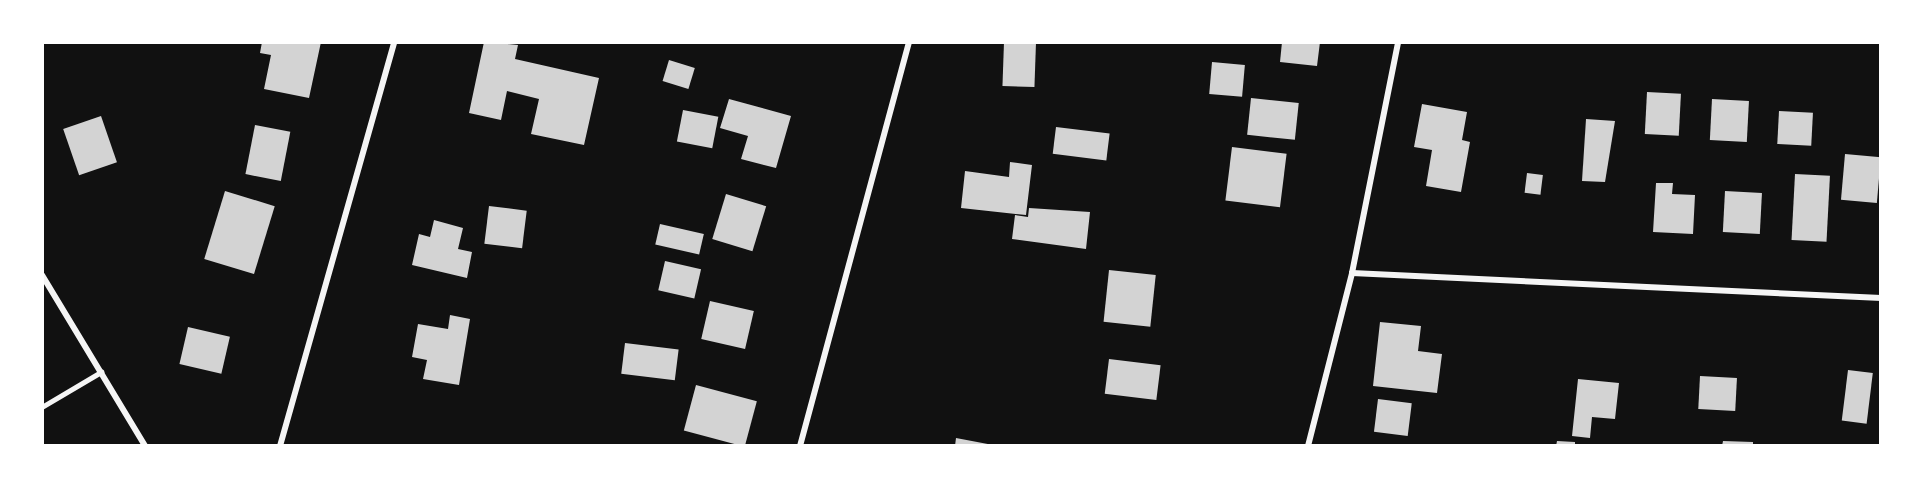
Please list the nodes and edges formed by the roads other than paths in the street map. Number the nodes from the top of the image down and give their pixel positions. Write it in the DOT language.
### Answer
graph roads {
  1 [pos="394,42"];
  2 [pos="909,42"];
  3 [pos="1398,42"];
  4 [pos="1352,273"];
  5 [pos="42,275"];
  6 [pos="1881,298"];
  7 [pos="101,372"];
  8 [pos="42,407"];
  9 [pos="145,446"];
  10 [pos="280,446"];
  11 [pos="800,446"];
  12 [pos="1308,446"];
  1 -- 10 [label="street"];
  2 -- 11 [label="street"];
  3 -- 4 [label="street"];
  4 -- 6 [label="street"];
  4 -- 12 [label="street"];
  5 -- 7 [label="street"];
  7 -- 8 [label="lane"];
  7 -- 9 [label="street"];
}
